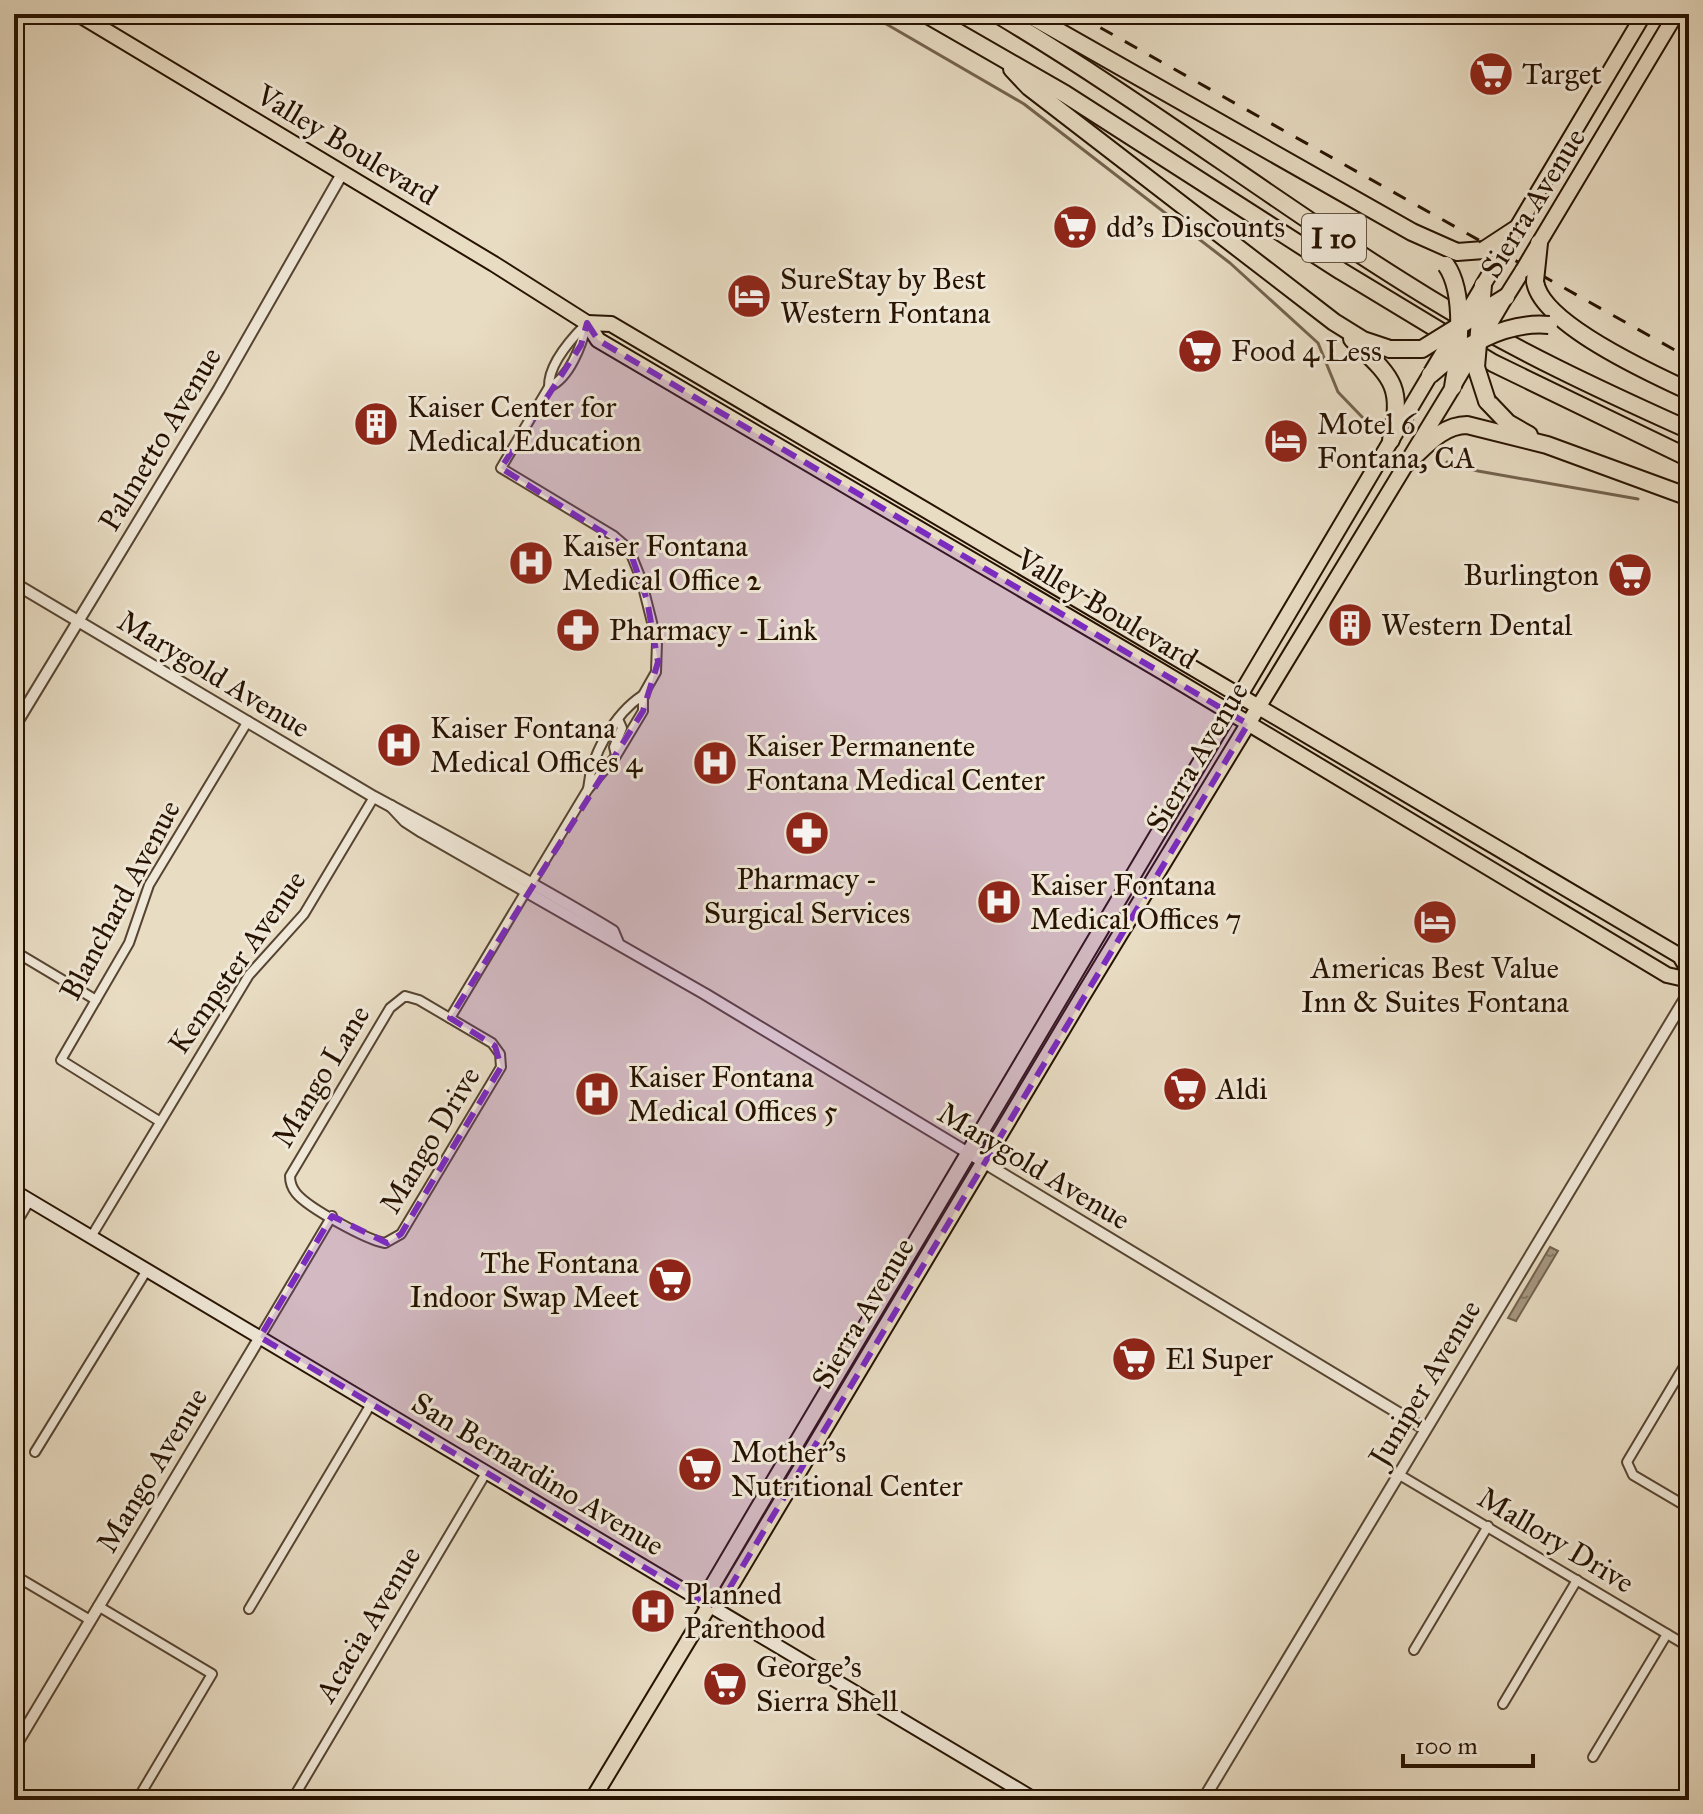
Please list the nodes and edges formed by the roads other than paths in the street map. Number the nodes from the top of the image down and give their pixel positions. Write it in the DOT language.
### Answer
graph roads {
  1 [pos="78,14"];
  2 [pos="926,14"];
  3 [pos="997,14"];
  4 [pos="1028,14"];
  5 [pos="1644,14"];
  6 [pos="1676,14"];
  7 [pos="997,53"];
  8 [pos="343,172"];
  9 [pos="1516,229"];
  10 [pos="1412,232"];
  11 [pos="1539,243"];
  12 [pos="1492,253"];
  13 [pos="1529,275"];
  14 [pos="1483,285"];
  15 [pos="1506,297"];
  16 [pos="1481,315"];
  17 [pos="1334,322"];
  18 [pos="587,323"];
  19 [pos="1457,329"];
  20 [pos="1591,339"];
  21 [pos="1479,342"];
  22 [pos="1458,353"];
  23 [pos="1430,375"];
  24 [pos="1453,387"];
  25 [pos="1689,391"];
  26 [pos="1689,430"];
  27 [pos="1391,440"];
  28 [pos="1547,445"];
  29 [pos="792,456"];
  30 [pos="1689,458"];
  31 [pos="1407,463"];
  32 [pos="863,472"];
  33 [pos="1689,497"];
  34 [pos="14,583"];
  35 [pos="78,622"];
  36 [pos="643,695"];
  37 [pos="1239,696"];
  38 [pos="1258,708"];
  39 [pos="1231,713"];
  40 [pos="618,719"];
  41 [pos="248,721"];
  42 [pos="1248,724"];
  43 [pos="14,727"];
  44 [pos="616,756"];
  45 [pos="588,789"];
  46 [pos="374,797"];
  47 [pos="391,806"];
  48 [pos="422,832"];
  49 [pos="532,882"];
  50 [pos="525,893"];
  51 [pos="618,943"];
  52 [pos="14,951"];
  53 [pos="1689,971"];
  54 [pos="1689,980"];
  55 [pos="1689,992"];
  56 [pos="96,1000"];
  57 [pos="450,1018"];
  58 [pos="159,1121"];
  59 [pos="967,1154"];
  60 [pos="982,1164"];
  61 [pos="14,1191"];
  62 [pos="30,1200"];
  63 [pos="332,1216"];
  64 [pos="14,1227"];
  65 [pos="91,1237"];
  66 [pos="147,1270"];
  67 [pos="260,1337"];
  68 [pos="850,1351"];
  69 [pos="1689,1358"];
  70 [pos="371,1404"];
  71 [pos="1425,1429"];
  72 [pos="819,1439"];
  73 [pos="35,1452"];
  74 [pos="486,1473"];
  75 [pos="1398,1474"];
  76 [pos="1689,1508"];
  77 [pos="1488,1526"];
  78 [pos="14,1575"];
  79 [pos="1577,1580"];
  80 [pos="98,1606"];
  81 [pos="709,1606"];
  82 [pos="249,1609"];
  83 [pos="90,1620"];
  84 [pos="1667,1634"];
  85 [pos="1689,1647"];
  86 [pos="1414,1650"];
  87 [pos="1503,1704"];
  88 [pos="14,1748"];
  89 [pos="1593,1757"];
  90 [pos="137,1800"];
  91 [pos="292,1800"];
  92 [pos="592,1800"];
  93 [pos="1036,1800"];
  94 [pos="1203,1800"];
  1 -- 8 [label="main road, Valley Boulevard"];
  2 -- 7 [label="highway, I 10"];
  3 -- 26 [label="highway, I 10"];
  4 -- 10 [label="highway"];
  5 -- 9 [label="main road, Sierra Avenue"];
  6 -- 11 [label="main road, Sierra Avenue"];
  7 -- 17 [label="highway"];
  7 -- 30 [label="highway, I 10"];
  8 -- 18 [label="main road, Valley Boulevard"];
  8 -- 35 [label="street, Palmetto Avenue"];
  9 -- 12 [label="highway, bridge"];
  10 -- 12 [label="highway"];
  10 -- 19 [label="highway, bridge"];
  11 -- 13 [label="highway, bridge"];
  12 -- 14 [label="main road, Sierra Avenue"];
  13 -- 15 [label="main road, Sierra Avenue"];
  13 -- 20 [label="highway"];
  14 -- 16 [label="highway, bridge"];
  14 -- 19 [label="main road, Sierra Avenue, bridge"];
  15 -- 16 [label="highway, bridge"];
  15 -- 21 [label="main road, Sierra Avenue, bridge"];
  16 -- 19 [label="highway, bridge"];
  16 -- 21 [label="highway, bridge"];
  17 -- 19 [label="highway, bridge"];
  17 -- 27 [label="highway"];
  18 -- 29 [label="main road, Valley Boulevard"];
  18 -- 32 [label="main road, Valley Boulevard"];
  18 -- 36 [label="street"];
  19 -- 22 [label="highway, bridge"];
  19 -- 23 [label="main road, Sierra Avenue, bridge"];
  20 -- 21 [label="highway, bridge"];
  20 -- 25 [label="highway"];
  21 -- 22 [label="highway, bridge"];
  21 -- 24 [label="main road, Sierra Avenue, bridge"];
  21 -- 28 [label="highway, bridge"];
  22 -- 23 [label="highway, bridge"];
  22 -- 24 [label="highway, bridge"];
  23 -- 27 [label="main road, Sierra Avenue"];
  24 -- 31 [label="main road, Sierra Avenue"];
  27 -- 37 [label="main road, Sierra Avenue"];
  28 -- 31 [label="highway"];
  28 -- 33 [label="highway"];
  29 -- 32 [label="main road"];
  29 -- 39 [label="main road, Valley Boulevard"];
  31 -- 38 [label="main road, Sierra Avenue"];
  32 -- 37 [label="main road, Valley Boulevard"];
  34 -- 35 [label="street, Marygold Avenue"];
  35 -- 41 [label="street, Marygold Avenue"];
  35 -- 43 [label="street, Palmetto Avenue"];
  36 -- 40 [label="street"];
  36 -- 44 [label="street"];
  37 -- 38 [label="main road, Valley Boulevard"];
  37 -- 39 [label="main road, Sierra Avenue"];
  38 -- 42 [label="main road, Sierra Avenue"];
  38 -- 53 [label="main road, Valley Boulevard"];
  39 -- 42 [label="main road, Valley Boulevard"];
  39 -- 59 [label="main road, Sierra Avenue"];
  40 -- 44 [label="street"];
  40 -- 45 [label="street"];
  41 -- 46 [label="street, Marygold Avenue"];
  41 -- 56 [label="street, Blanchard Avenue"];
  42 -- 54 [label="main road, Valley Boulevard"];
  42 -- 60 [label="main road, Sierra Avenue"];
  44 -- 45 [label="street"];
  45 -- 49 [label="street"];
  46 -- 47 [label="street, Marygold Avenue"];
  46 -- 58 [label="street, Kempster Avenue"];
  47 -- 48 [label="street, Marygold Avenue"];
  47 -- 49 [label="street, Marygold Avenue"];
  48 -- 49 [label="street"];
  48 -- 50 [label="street, Marygold Avenue"];
  49 -- 51 [label="street"];
  50 -- 51 [label="street, Marygold Avenue"];
  50 -- 57 [label="street"];
  51 -- 59 [label="street, Marygold Avenue"];
  52 -- 56 [label="street"];
  55 -- 71 [label="street, Juniper Avenue"];
  56 -- 58 [label="street, Blanchard Avenue"];
  57 -- 63 [label="street, Mango Lane"];
  57 -- 63 [label="street, Mango Drive"];
  58 -- 65 [label="street, Kempster Avenue"];
  59 -- 60 [label="street, Marygold Avenue"];
  59 -- 68 [label="main road, Sierra Avenue"];
  60 -- 71 [label="street, Marygold Avenue"];
  60 -- 72 [label="main road, Sierra Avenue"];
  61 -- 62 [label="main road, San Bernardino Avenue"];
  62 -- 64 [label="street"];
  62 -- 65 [label="main road, San Bernardino Avenue"];
  63 -- 67 [label="street, Mango Avenue"];
  65 -- 66 [label="main road, San Bernardino Avenue"];
  66 -- 67 [label="main road, San Bernardino Avenue"];
  66 -- 73 [label="street"];
  67 -- 70 [label="main road, San Bernardino Avenue"];
  67 -- 80 [label="street, Mango Avenue"];
  68 -- 72 [label="main road"];
  68 -- 81 [label="main road, Sierra Avenue"];
  69 -- 76 [label="street"];
  70 -- 74 [label="main road, San Bernardino Avenue"];
  70 -- 82 [label="street"];
  71 -- 75 [label="street, Juniper Avenue"];
  72 -- 81 [label="main road, Sierra Avenue"];
  74 -- 81 [label="main road, San Bernardino Avenue"];
  74 -- 91 [label="street, Acacia Avenue"];
  75 -- 77 [label="street, Mallory Drive"];
  75 -- 94 [label="street, Juniper Avenue"];
  77 -- 79 [label="street, Mallory Drive"];
  77 -- 86 [label="street"];
  78 -- 83 [label="street"];
  79 -- 84 [label="street, Mallory Drive"];
  79 -- 87 [label="street"];
  80 -- 83 [label="street, Mango Avenue"];
  80 -- 90 [label="street"];
  81 -- 92 [label="main road, Sierra Avenue"];
  81 -- 93 [label="main road, San Bernardino Avenue"];
  83 -- 88 [label="street, Mango Avenue"];
  84 -- 85 [label="street, Mallory Drive"];
  84 -- 89 [label="street"];
}
